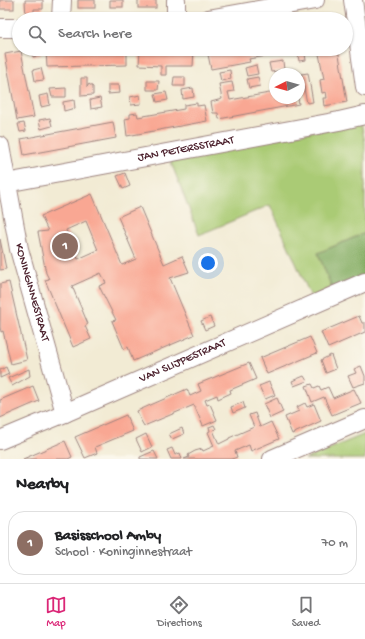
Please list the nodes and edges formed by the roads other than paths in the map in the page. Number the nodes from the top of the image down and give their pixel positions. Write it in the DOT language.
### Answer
graph roads {
  1 [pos="62,0"];
  2 [pos="176,0"];
  3 [pos="315,0"];
  4 [pos="353,0"];
  5 [pos="61,12"];
  6 [pos="176,12"];
  7 [pos="247,12"];
  8 [pos="0,28"];
  9 [pos="12,28"];
  10 [pos="365,87"];
  11 [pos="365,115"];
  12 [pos="0,146"];
  13 [pos="6,183"];
  14 [pos="365,282"];
  15 [pos="65,413"];
  16 [pos="365,419"];
  17 [pos="0,440"];
  18 [pos="272,459"];
  1 -- 5 [label="street"];
  2 -- 6 [label="street"];
  3 -- 7 [label="street"];
  4 -- 10 [label="street"];
  8 -- 9 [label="street"];
  11 -- 13 [label="street, JAN PETERSSTRAAT"];
  12 -- 13 [label="street, KONINGINNESTRAAT"];
  13 -- 15 [label="street, KONINGINNESTRAAT"];
  14 -- 15 [label="street, VAN SLIJPESTRAAT"];
  15 -- 17 [label="street, VAN SLIJPESTRAAT"];
  16 -- 18 [label="street"];
}
